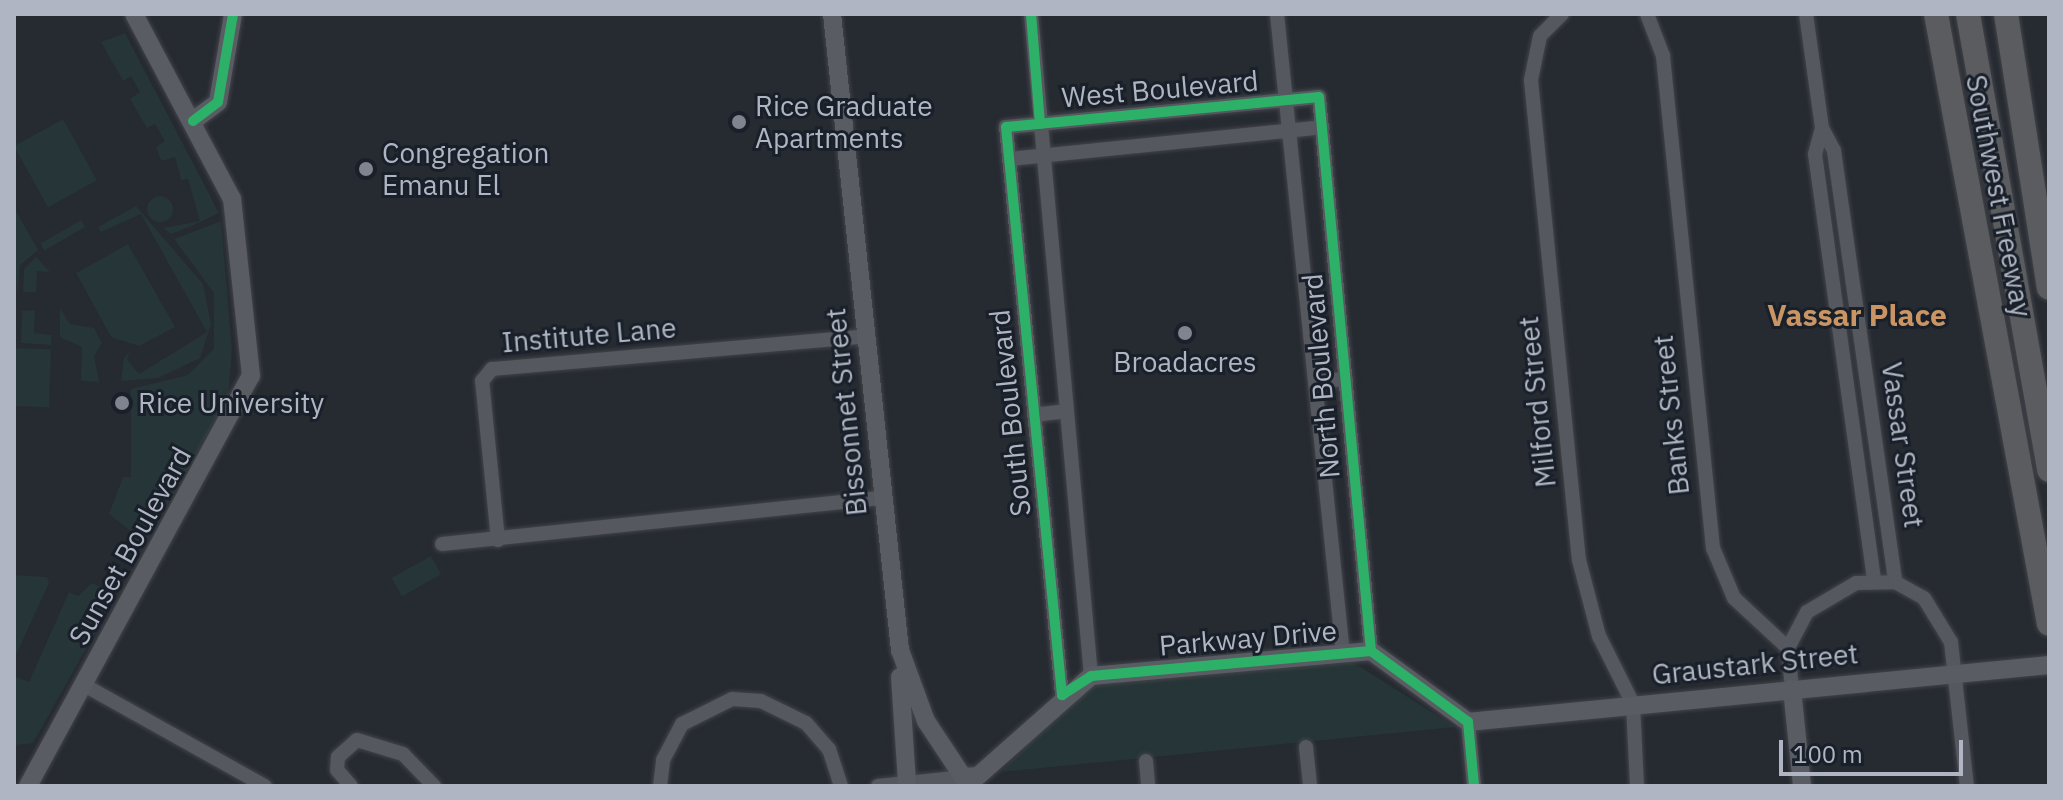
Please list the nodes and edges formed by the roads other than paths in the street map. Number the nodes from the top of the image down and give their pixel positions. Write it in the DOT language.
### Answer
graph roads {
  1 [pos="134,14"];
  2 [pos="233,14"];
  3 [pos="832,14"];
  4 [pos="1031,14"];
  5 [pos="1277,14"];
  6 [pos="1562,14"];
  7 [pos="1647,14"];
  8 [pos="1806,14"];
  9 [pos="1936,14"];
  10 [pos="1968,14"];
  11 [pos="2006,14"];
  12 [pos="1319,97"];
  13 [pos="1287,101"];
  14 [pos="193,121"];
  15 [pos="1040,124"];
  16 [pos="1006,127"];
  17 [pos="1322,127"];
  18 [pos="1822,128"];
  19 [pos="1290,130"];
  20 [pos="1043,155"];
  21 [pos="1009,159"];
  22 [pos="2049,288"];
  23 [pos="866,336"];
  24 [pos="1346,379"];
  25 [pos="1315,382"];
  26 [pos="1067,411"];
  27 [pos="1034,415"];
  28 [pos="2049,470"];
  29 [pos="883,498"];
  30 [pos="498,540"];
  31 [pos="442,544"];
  32 [pos="1874,581"];
  33 [pos="1895,582"];
  34 [pos="2049,624"];
  35 [pos="1788,648"];
  36 [pos="900,650"];
  37 [pos="1371,651"];
  38 [pos="1343,654"];
  39 [pos="2040,666"];
  40 [pos="1955,671"];
  41 [pos="1091,676"];
  42 [pos="84,685"];
  43 [pos="1792,689"];
  44 [pos="1062,695"];
  45 [pos="1633,704"];
  46 [pos="1468,722"];
  47 [pos="1306,747"];
  48 [pos="1146,761"];
  49 [pos="966,782"];
  50 [pos="907,783"];
  51 [pos="28,786"];
  52 [pos="265,786"];
  53 [pos="351,786"];
  54 [pos="434,786"];
  55 [pos="660,786"];
  56 [pos="841,786"];
  57 [pos="878,786"];
  58 [pos="1148,786"];
  59 [pos="1310,786"];
  60 [pos="1474,786"];
  61 [pos="1637,786"];
  62 [pos="1802,786"];
  63 [pos="1967,786"];
  1 -- 14 [label="main road, Sunset Boulevard"];
  2 -- 14 [label="main road"];
  3 -- 23 [label="main road, Bissonnet Street"];
  4 -- 15 [label="street, South Boulevard"];
  5 -- 13 [label="street, North Boulevard"];
  6 -- 45 [label="street, Milford Street"];
  7 -- 35 [label="street, Banks Street"];
  8 -- 18 [label="street, Vassar Street"];
  9 -- 34 [label="highway, Southwest Freeway"];
  10 -- 28 [label="highway"];
  11 -- 22 [label="highway, Southwest Freeway"];
  12 -- 13 [label="street, West Boulevard"];
  12 -- 17 [label="street, North Boulevard"];
  13 -- 15 [label="street, West Boulevard"];
  13 -- 19 [label="street, North Boulevard"];
  14 -- 42 [label="main road, Sunset Boulevard"];
  15 -- 16 [label="street, West Boulevard"];
  15 -- 20 [label="street, South Boulevard"];
  16 -- 21 [label="street, South Boulevard"];
  17 -- 19 [label="street, West Boulevard"];
  17 -- 24 [label="street, North Boulevard"];
  18 -- 32 [label="street, Vassar Street"];
  18 -- 33 [label="street, Vassar Street"];
  19 -- 20 [label="street, West Boulevard"];
  19 -- 25 [label="street, North Boulevard"];
  20 -- 21 [label="street, West Boulevard"];
  20 -- 26 [label="street, South Boulevard"];
  21 -- 27 [label="street, South Boulevard"];
  23 -- 29 [label="main road, Bissonnet Street"];
  23 -- 30 [label="street, Institute Lane"];
  24 -- 25 [label="street, North Boulevard"];
  24 -- 37 [label="street, North Boulevard"];
  25 -- 38 [label="street, North Boulevard"];
  26 -- 27 [label="street, South Boulevard"];
  26 -- 41 [label="street, South Boulevard"];
  27 -- 44 [label="street, South Boulevard"];
  29 -- 30 [label="street"];
  29 -- 36 [label="main road, Bissonnet Street"];
  30 -- 31 [label="street"];
  32 -- 33 [label="street"];
  32 -- 35 [label="street"];
  33 -- 40 [label="street"];
  35 -- 43 [label="street"];
  36 -- 49 [label="main road, Bissonnet Street"];
  36 -- 50 [label="main road"];
  37 -- 38 [label="main road, Parkway Drive"];
  37 -- 46 [label="main road, Parkway Drive"];
  38 -- 41 [label="main road, Parkway Drive"];
  39 -- 40 [label="main road, Graustark Street"];
  40 -- 43 [label="main road, Graustark Street"];
  40 -- 63 [label="street"];
  41 -- 44 [label="main road, Parkway Drive"];
  42 -- 51 [label="main road, Sunset Boulevard"];
  42 -- 52 [label="street"];
  43 -- 45 [label="main road, Graustark Street"];
  43 -- 62 [label="main road"];
  44 -- 49 [label="main road, Parkway Drive"];
  45 -- 46 [label="main road, Graustark Street"];
  45 -- 61 [label="street, Milford Street"];
  46 -- 60 [label="street"];
  47 -- 59 [label="street"];
  48 -- 58 [label="street"];
  49 -- 50 [label="street"];
  50 -- 57 [label="street"];
  53 -- 54 [label="street"];
  55 -- 56 [label="street"];
}
